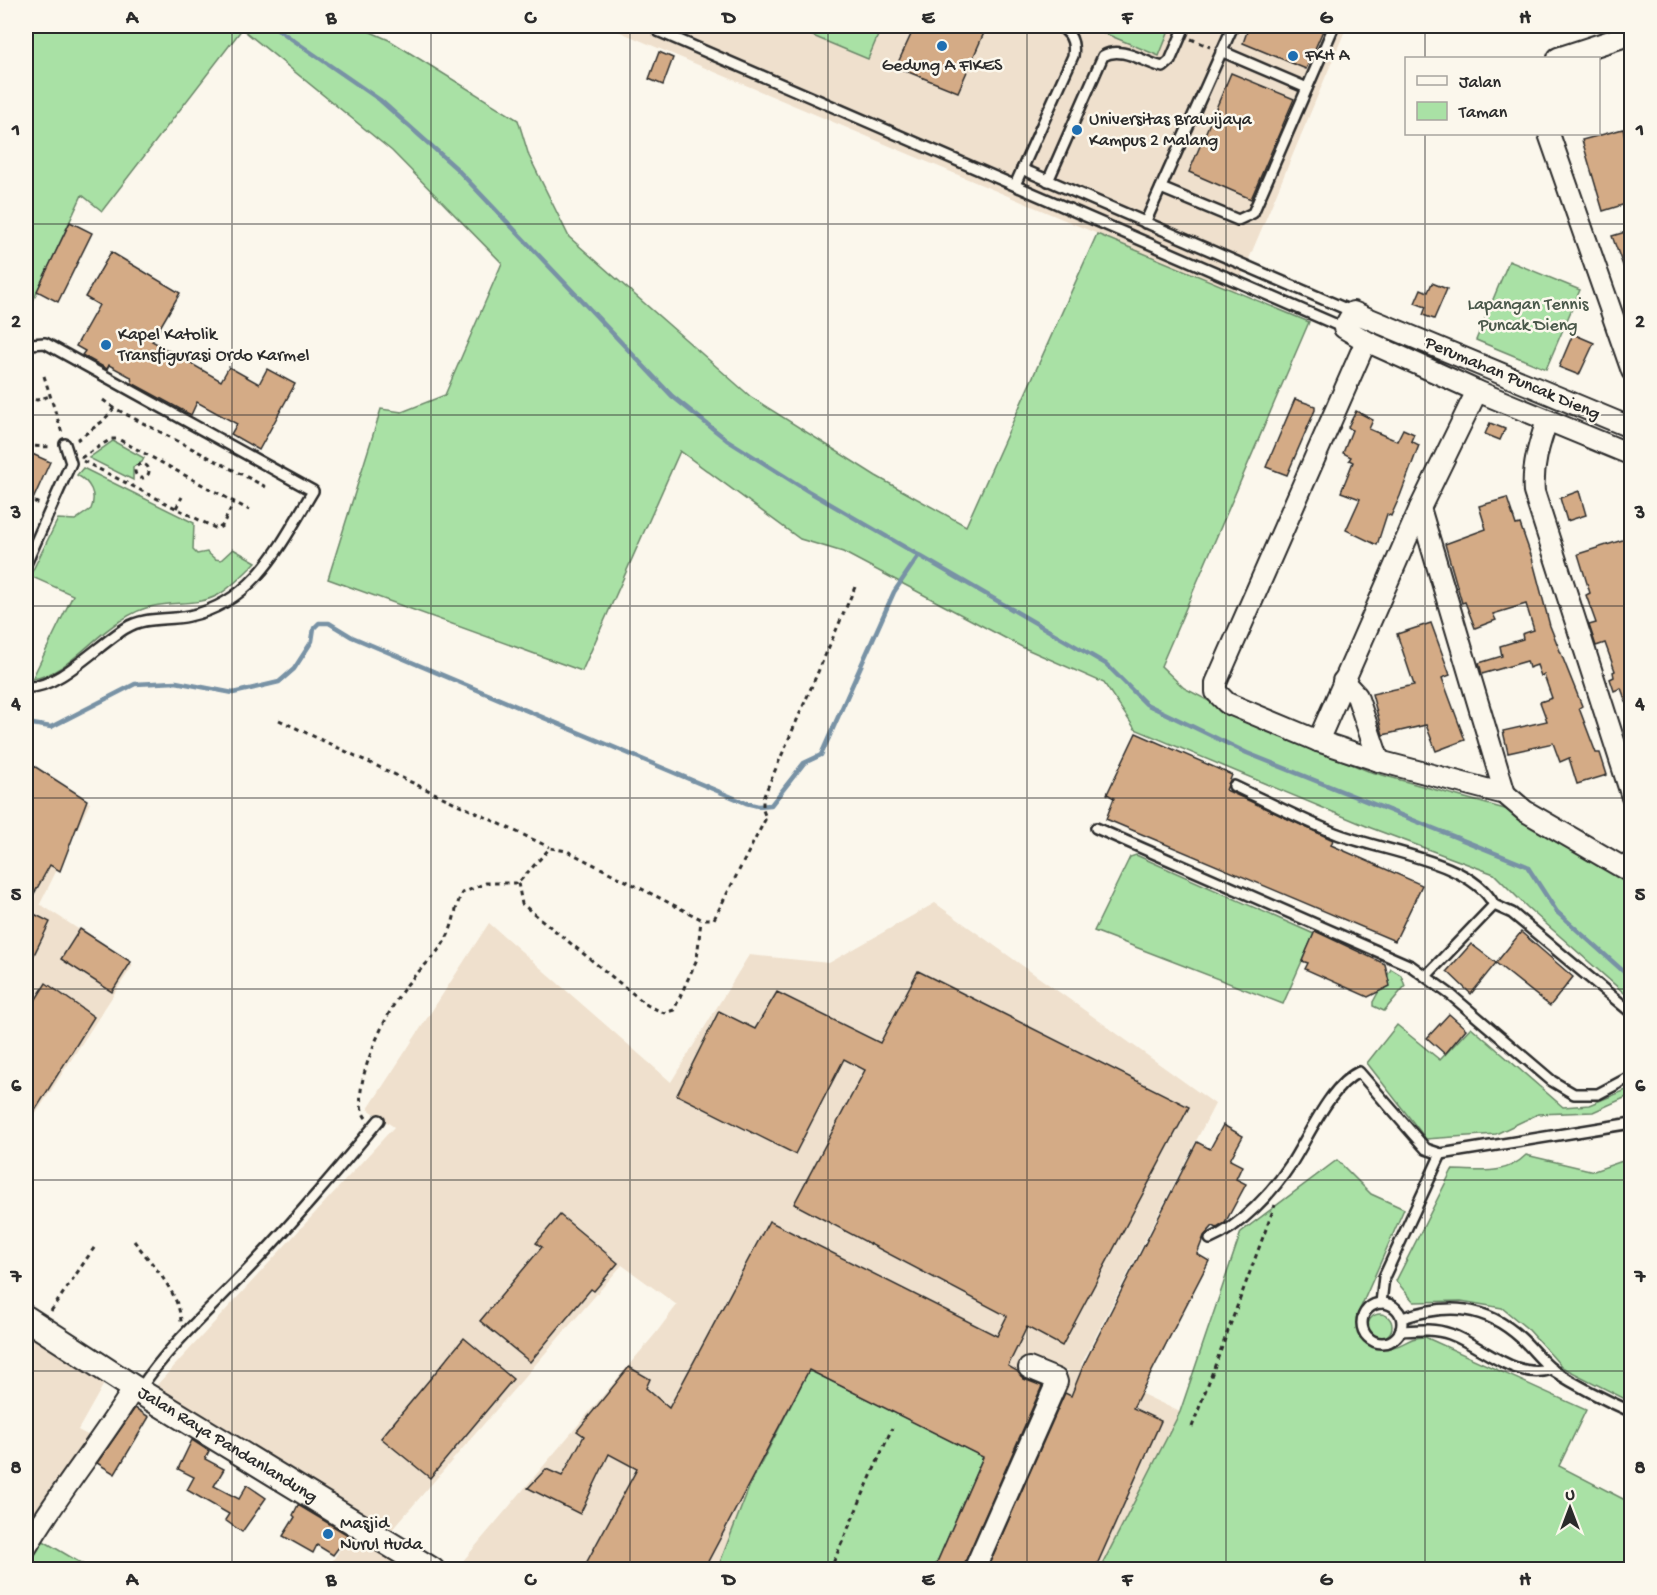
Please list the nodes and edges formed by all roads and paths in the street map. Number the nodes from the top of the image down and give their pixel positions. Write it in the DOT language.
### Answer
graph roads {
  1 [pos="1058,26"];
  2 [pos="1185,26"];
  3 [pos="1233,26"];
  4 [pos="1334,26"];
  5 [pos="658,31"];
  6 [pos="1632,34"];
  7 [pos="1181,36"];
  8 [pos="1221,51"];
  9 [pos="1561,57"];
  10 [pos="1307,88"];
  11 [pos="1549,135"];
  12 [pos="1023,169"];
  13 [pos="1048,181"];
  14 [pos="1015,185"];
  15 [pos="1161,188"];
  16 [pos="1145,223"];
  17 [pos="1349,320"];
  18 [pos="1366,341"];
  19 [pos="26,353"];
  20 [pos="1632,371"];
  21 [pos="44,376"];
  22 [pos="1477,391"];
  23 [pos="51,396"];
  24 [pos="26,398"];
  25 [pos="103,400"];
  26 [pos="114,408"];
  27 [pos="1547,421"];
  28 [pos="1632,428"];
  29 [pos="62,433"];
  30 [pos="65,444"];
  31 [pos="26,446"];
  32 [pos="1632,455"];
  33 [pos="150,457"];
  34 [pos="145,465"];
  35 [pos="139,478"];
  36 [pos="134,487"];
  37 [pos="266,487"];
  38 [pos="182,497"];
  39 [pos="234,502"];
  40 [pos="176,508"];
  41 [pos="1420,508"];
  42 [pos="249,510"];
  43 [pos="26,564"];
  44 [pos="855,587"];
  45 [pos="1343,681"];
  46 [pos="26,687"];
  47 [pos="279,720"];
  48 [pos="1318,741"];
  49 [pos="1379,761"];
  50 [pos="1234,786"];
  51 [pos="1505,794"];
  52 [pos="1632,797"];
  53 [pos="1096,828"];
  54 [pos="550,848"];
  55 [pos="1632,873"];
  56 [pos="518,883"];
  57 [pos="1494,905"];
  58 [pos="701,919"];
  59 [pos="1426,976"];
  60 [pos="1632,1013"];
  61 [pos="1632,1076"];
  62 [pos="376,1123"];
  63 [pos="1632,1123"];
  64 [pos="1441,1154"];
  65 [pos="1276,1204"];
  66 [pos="1210,1239"];
  67 [pos="134,1241"];
  68 [pos="96,1245"];
  69 [pos="1381,1303"];
  70 [pos="1402,1318"];
  71 [pos="33,1323"];
  72 [pos="1400,1331"];
  73 [pos="176,1343"];
  74 [pos="1029,1368"];
  75 [pos="1552,1369"];
  76 [pos="136,1390"];
  77 [pos="1632,1412"];
  78 [pos="1192,1427"];
  79 [pos="892,1428"];
  80 [pos="26,1548"];
  81 [pos="432,1569"];
  82 [pos="830,1569"];
  83 [pos="974,1569"];
  1 -- 12 [label="lane"];
  2 -- 7 [label="lane"];
  3 -- 8 [label="lane"];
  4 -- 10 [label="lane"];
  5 -- 14 [label="lane"];
  6 -- 9 [label="street"];
  7 -- 8 [label="path"];
  7 -- 13 [label="lane"];
  8 -- 10 [label="lane"];
  8 -- 15 [label="lane"];
  10 -- 15 [label="lane"];
  11 -- 20 [label="street"];
  12 -- 13 [label="lane"];
  12 -- 14 [label="lane"];
  13 -- 16 [label="lane"];
  14 -- 17 [label="lane"];
  15 -- 16 [label="lane"];
  16 -- 17 [label="lane"];
  17 -- 18 [label="street"];
  17 -- 28 [label="street, Perumahan Puncak Dieng"];
  18 -- 22 [label="street"];
  18 -- 48 [label="street"];
  19 -- 46 [label="lane"];
  21 -- 23 [label="path"];
  22 -- 27 [label="street"];
  22 -- 41 [label="street"];
  23 -- 24 [label="path"];
  23 -- 29 [label="path"];
  25 -- 26 [label="path"];
  26 -- 30 [label="path"];
  26 -- 37 [label="path"];
  27 -- 32 [label="street"];
  27 -- 52 [label="street"];
  30 -- 31 [label="path"];
  30 -- 43 [label="lane"];
  33 -- 34 [label="path"];
  33 -- 36 [label="path"];
  33 -- 39 [label="path"];
  34 -- 35 [label="path"];
  34 -- 35 [label="path"];
  35 -- 36 [label="path"];
  36 -- 40 [label="path"];
  38 -- 40 [label="path"];
  39 -- 40 [label="path"];
  39 -- 42 [label="path"];
  41 -- 45 [label="street"];
  41 -- 51 [label="street"];
  44 -- 58 [label="path"];
  45 -- 48 [label="street"];
  45 -- 49 [label="street"];
  47 -- 54 [label="path"];
  48 -- 49 [label="street"];
  49 -- 51 [label="street"];
  50 -- 57 [label="lane"];
  51 -- 55 [label="street"];
  53 -- 59 [label="lane"];
  54 -- 56 [label="path"];
  54 -- 58 [label="path"];
  56 -- 58 [label="path"];
  56 -- 62 [label="path"];
  57 -- 59 [label="lane"];
  57 -- 60 [label="lane"];
  59 -- 61 [label="lane"];
  62 -- 73 [label="lane"];
  63 -- 64 [label="lane"];
  64 -- 66 [label="lane"];
  64 -- 69 [label="lane"];
  65 -- 78 [label="path"];
  67 -- 73 [label="path"];
  68 -- 71 [label="path"];
  69 -- 70 [label="lane"];
  69 -- 72 [label="lane"];
  70 -- 72 [label="lane"];
  70 -- 75 [label="lane"];
  71 -- 76 [label="street, Jalan Raya Pandanlandung"];
  72 -- 75 [label="lane"];
  73 -- 76 [label="lane"];
  74 -- 83 [label="street"];
  75 -- 77 [label="lane"];
  76 -- 80 [label="street"];
  76 -- 81 [label="street, Jalan Raya Pandanlandung"];
  79 -- 82 [label="path"];
}
